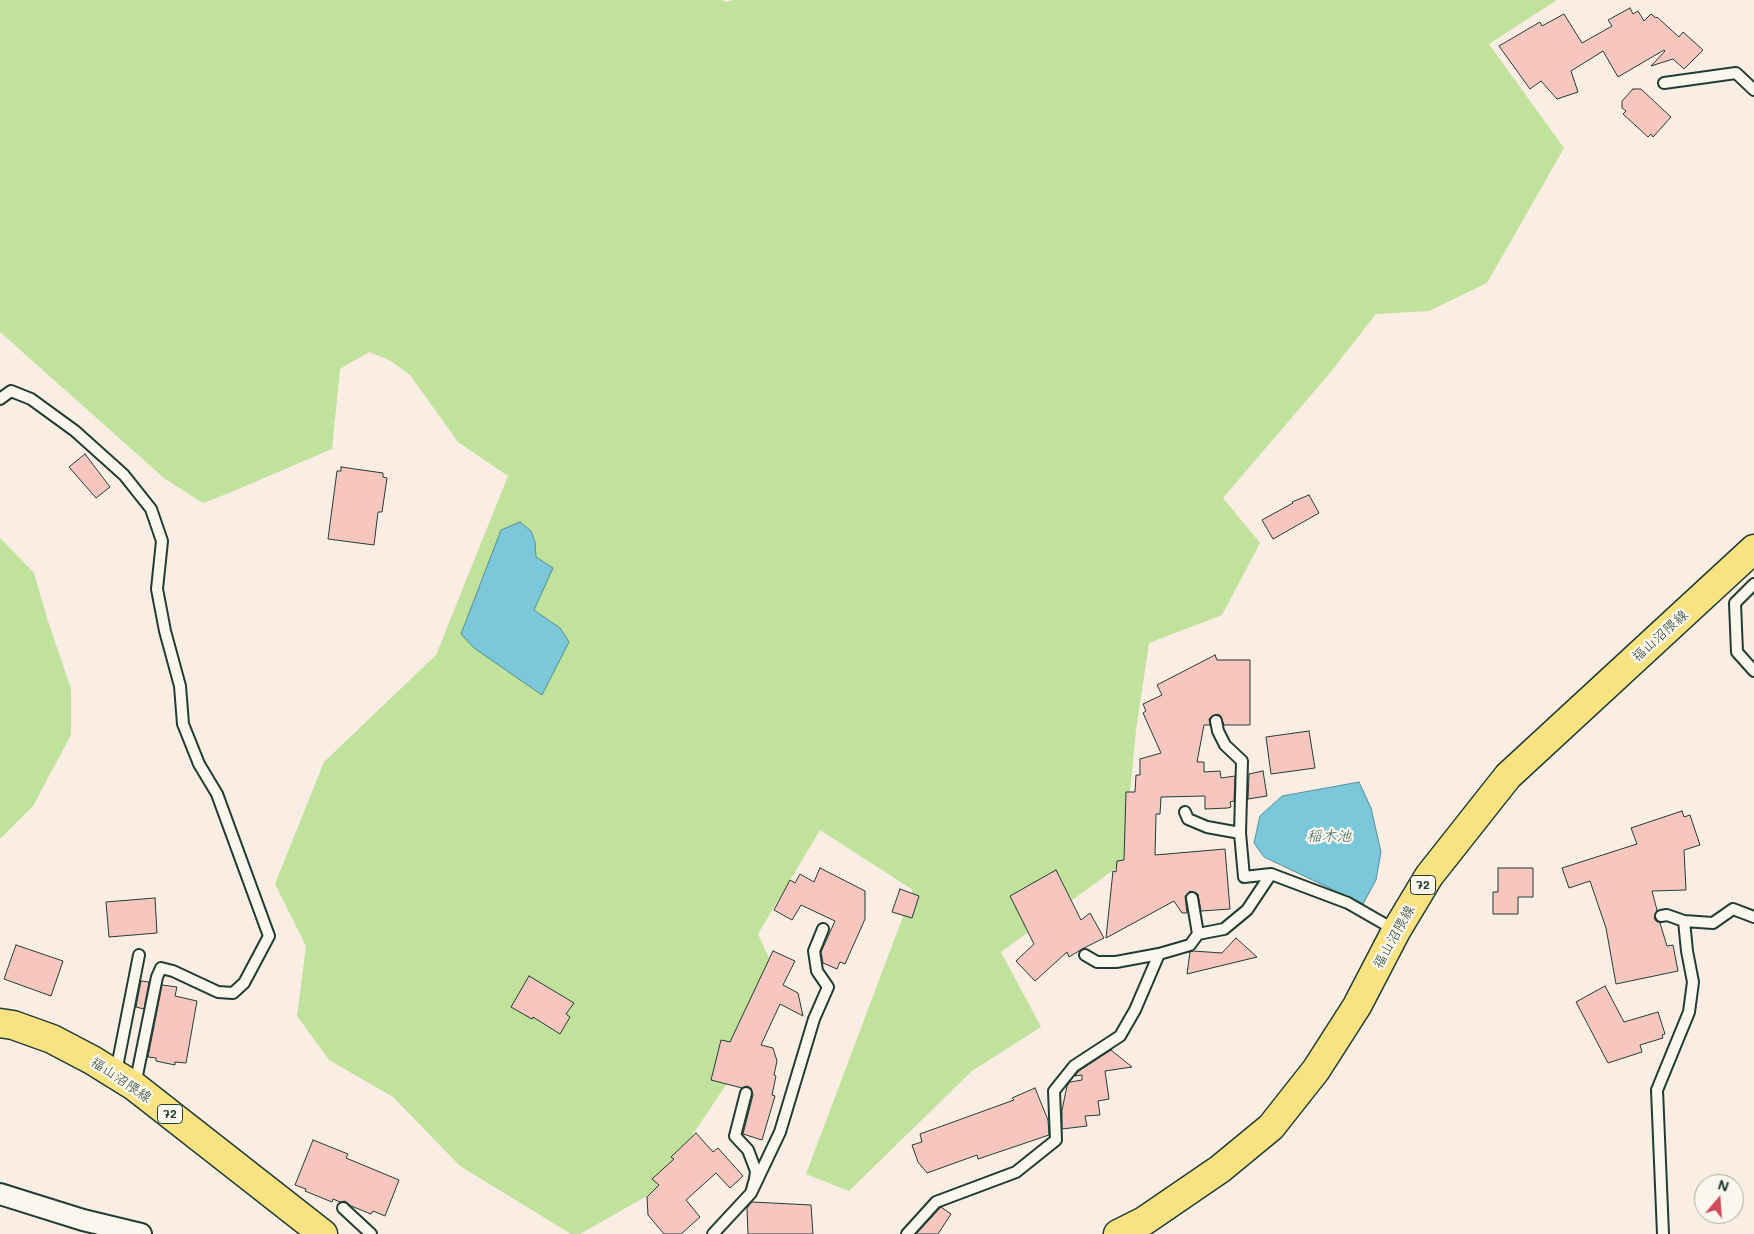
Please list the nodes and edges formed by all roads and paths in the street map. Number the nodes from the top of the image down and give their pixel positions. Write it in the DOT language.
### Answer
graph roads {
  1 [pos="1664,83"];
  2 [pos="1754,90"];
  3 [pos="0,399"];
  4 [pos="1754,549"];
  5 [pos="1754,584"];
  6 [pos="1754,671"];
  7 [pos="1216,721"];
  8 [pos="1185,812"];
  9 [pos="1240,834"];
  10 [pos="1272,874"];
  11 [pos="1192,898"];
  12 [pos="1661,916"];
  13 [pos="1754,917"];
  14 [pos="1684,921"];
  15 [pos="823,929"];
  16 [pos="1396,930"];
  17 [pos="1198,934"];
  18 [pos="1159,954"];
  19 [pos="139,955"];
  20 [pos="1085,955"];
  21 [pos="0,1023"];
  22 [pos="125,1080"];
  23 [pos="746,1093"];
  24 [pos="751,1193"];
  25 [pos="0,1194"];
  26 [pos="343,1208"];
  27 [pos="141,1234"];
  28 [pos="323,1234"];
  29 [pos="371,1234"];
  30 [pos="713,1234"];
  31 [pos="908,1234"];
  32 [pos="1118,1234"];
  33 [pos="1663,1234"];
  1 -- 2 [label="lane"];
  3 -- 22 [label="lane"];
  4 -- 16 [label="main road, 福山沼隈線 / 72"];
  5 -- 6 [label="lane"];
  7 -- 9 [label="lane"];
  8 -- 9 [label="lane"];
  9 -- 10 [label="lane"];
  10 -- 16 [label="lane"];
  10 -- 17 [label="lane"];
  11 -- 17 [label="lane"];
  12 -- 14 [label="lane"];
  13 -- 14 [label="lane"];
  14 -- 33 [label="lane"];
  15 -- 24 [label="lane"];
  16 -- 32 [label="main road, 福山沼隈線 / 72"];
  17 -- 18 [label="lane"];
  18 -- 20 [label="lane"];
  18 -- 31 [label="lane"];
  19 -- 22 [label="lane"];
  21 -- 22 [label="main road, 福山沼隈線 / 72"];
  22 -- 28 [label="main road, 福山沼隈線 / 72"];
  23 -- 24 [label="lane"];
  24 -- 30 [label="lane"];
  25 -- 27 [label="street"];
  26 -- 29 [label="lane"];
}
